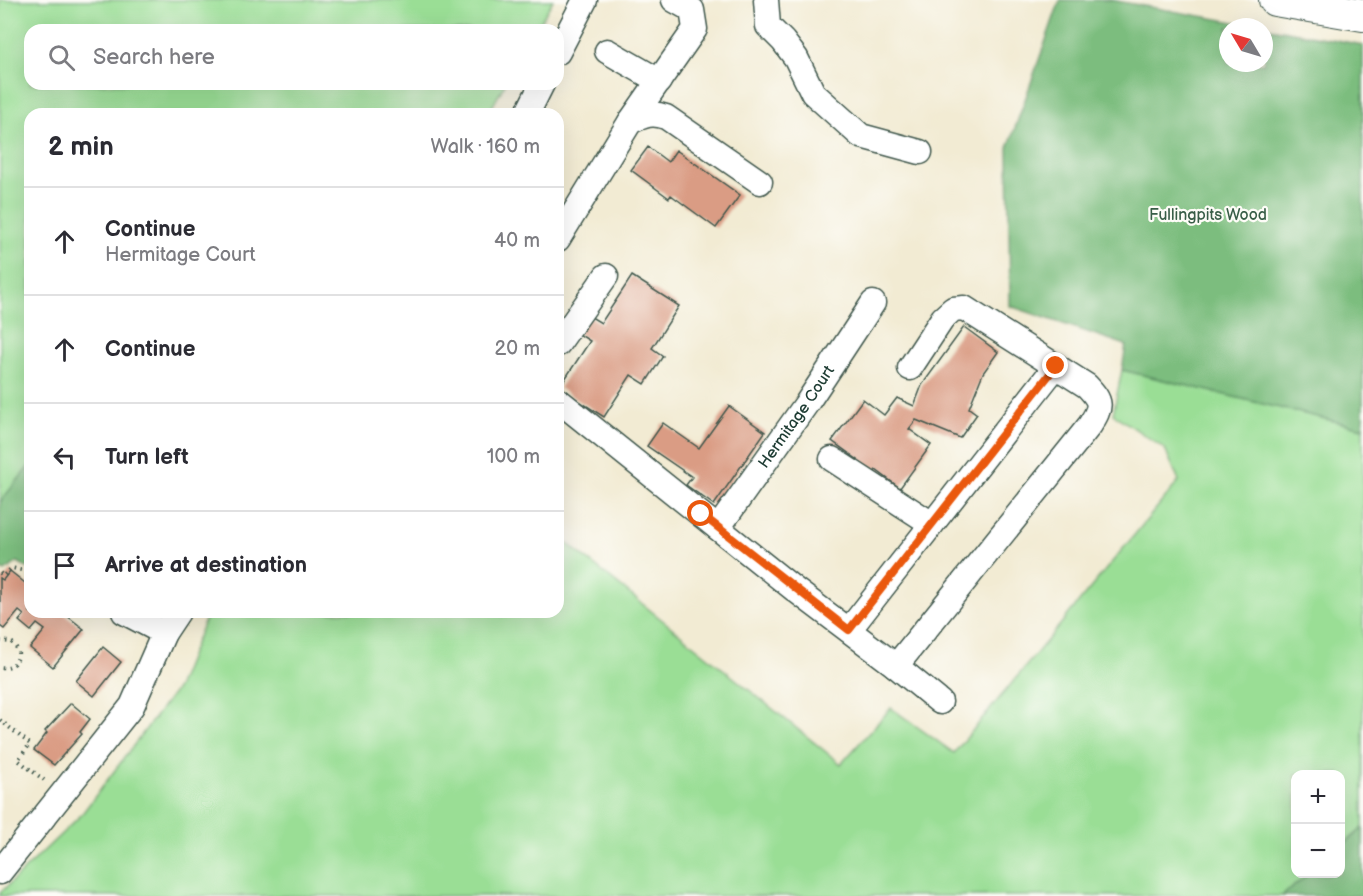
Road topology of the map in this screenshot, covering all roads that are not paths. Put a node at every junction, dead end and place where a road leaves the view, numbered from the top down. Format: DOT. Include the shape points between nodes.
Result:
graph roads {
  1 [pos="585,0"];
  2 [pos="674,0"];
  3 [pos="766,0"];
  4 [pos="1275,0"];
  5 [pos="1363,15"];
  6 [pos="564,40"];
  7 [pos="607,51"];
  8 [pos="659,81"];
  9 [pos="539,90"];
  10 [pos="529,108"];
  11 [pos="630,122"];
  12 [pos="920,152"];
  13 [pos="760,182"];
  14 [pos="567,204"];
  15 [pos="606,276"];
  16 [pos="873,303"];
  17 [pos="564,336"];
  18 [pos="1056,366"];
  19 [pos="910,368"];
  20 [pos="564,405"];
  21 [pos="832,459"];
  22 [pos="932,524"];
  23 [pos="718,528"];
  24 [pos="135,618"];
  25 [pos="174,618"];
  26 [pos="849,630"];
  27 [pos="164,633"];
  28 [pos="896,666"];
  29 [pos="940,702"];
  30 [pos="0,872"];
  1 -- 6 [label="street"];
  2 -- 8 [label="street" via="692,9 696,29"];
  3 -- 12 [label="street" via="768,26 796,58 813,93 861,136"];
  4 -- 5 [label="main road"];
  7 -- 8 [label="street"];
  8 -- 11 [label="street"];
  9 -- 10 [label="street"];
  11 -- 13 [label="street" via="646,114 666,117"];
  11 -- 14 [label="street"];
  15 -- 17 [label="street"];
  16 -- 23 [label="street, Hermitage Court"];
  18 -- 19 [label="street" via="964,308 953,309 943,318"];
  18 -- 22 [label="street"];
  18 -- 28 [label="street" via="1087,386 1098,398 1099,410"];
  20 -- 23 [label="street"];
  21 -- 22 [label="street"];
  22 -- 26 [label="street"];
  23 -- 26 [label="street"];
  24 -- 27 [label="street"];
  25 -- 27 [label="street"];
  26 -- 28 [label="street"];
  27 -- 30 [label="street" via="132,706"];
  28 -- 29 [label="street"];
}
